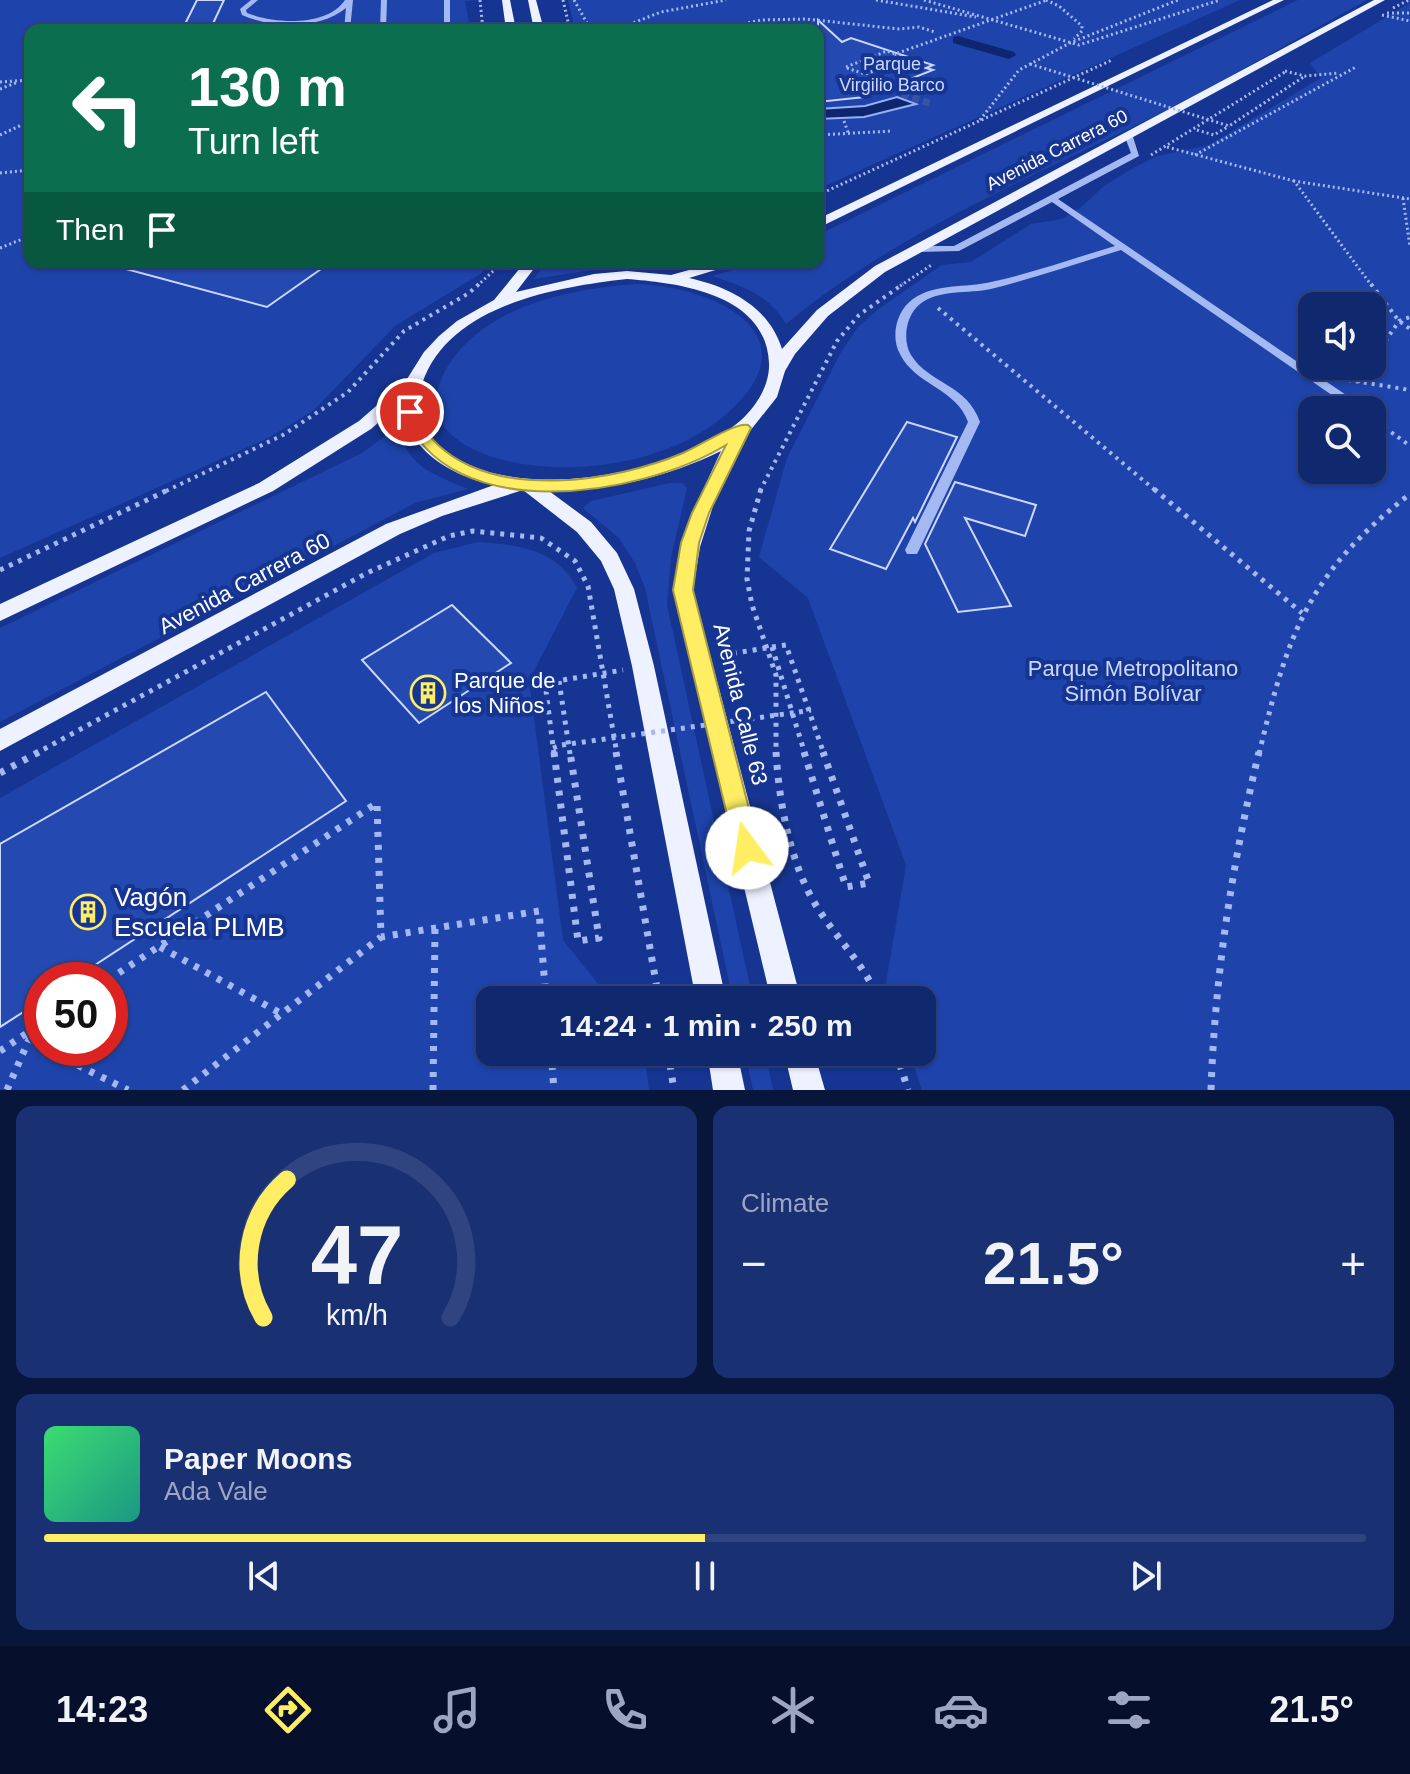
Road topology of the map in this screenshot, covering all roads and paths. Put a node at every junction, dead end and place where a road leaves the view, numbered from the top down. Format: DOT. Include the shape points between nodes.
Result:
graph roads {
  1 [pos="255,0"];
  2 [pos="384,0"];
  3 [pos="447,0"];
  4 [pos="480,0"];
  5 [pos="506,0"];
  6 [pos="532,0"];
  7 [pos="563,0"];
  8 [pos="574,0"];
  9 [pos="726,0"];
  10 [pos="876,0"];
  11 [pos="924,0"];
  12 [pos="1046,0"];
  13 [pos="1178,0"];
  14 [pos="1220,0"];
  15 [pos="1280,0"];
  16 [pos="349,1"];
  17 [pos="1382,9"];
  18 [pos="1410,13"];
  19 [pos="979,16"];
  20 [pos="994,20"];
  21 [pos="261,21"];
  22 [pos="1410,21"];
  23 [pos="279,24"];
  24 [pos="347,24"];
  25 [pos="383,24"];
  26 [pos="447,24"];
  27 [pos="482,24"];
  28 [pos="510,24"];
  29 [pos="538,24"];
  30 [pos="569,24"];
  31 [pos="588,24"];
  32 [pos="630,24"];
  33 [pos="742,24"];
  34 [pos="935,32"];
  35 [pos="1070,43"];
  36 [pos="895,54"];
  37 [pos="1119,57"];
  38 [pos="1030,64"];
  39 [pos="1356,67"];
  40 [pos="1285,71"];
  41 [pos="1342,73"];
  42 [pos="1305,76"];
  43 [pos="22,80"];
  44 [pos="0,82"];
  45 [pos="1270,84"];
  46 [pos="0,89"];
  47 [pos="844,121"];
  48 [pos="980,121"];
  49 [pos="24,124"];
  50 [pos="1228,126"];
  51 [pos="1196,129"];
  52 [pos="892,131"];
  53 [pos="0,135"];
  54 [pos="824,135"];
  55 [pos="849,135"];
  56 [pos="1129,137"];
  57 [pos="1166,147"];
  58 [pos="1195,155"];
  59 [pos="1138,162"];
  60 [pos="24,171"];
  61 [pos="0,173"];
  62 [pos="1294,181"];
  63 [pos="824,192"];
  64 [pos="1403,198"];
  65 [pos="1053,199"];
  66 [pos="1410,199"];
  67 [pos="824,221"];
  68 [pos="24,238"];
  69 [pos="1124,246"];
  70 [pos="1410,247"];
  71 [pos="0,248"];
  72 [pos="917,249"];
  73 [pos="940,260"];
  74 [pos="496,268"];
  75 [pos="527,268"];
  76 [pos="634,268"];
  77 [pos="712,268"];
  78 [pos="651,276"];
  79 [pos="673,278"];
  80 [pos="925,297"];
  81 [pos="499,304"];
  82 [pos="1410,317"];
  83 [pos="1399,321"];
  84 [pos="1410,329"];
  85 [pos="1386,340"];
  86 [pos="1298,366"];
  87 [pos="778,369"];
  88 [pos="1319,380"];
  89 [pos="1359,380"];
  90 [pos="413,383"];
  91 [pos="1410,390"];
  92 [pos="1342,396"];
  93 [pos="1348,396"];
  94 [pos="743,428"];
  95 [pos="1386,428"];
  96 [pos="1410,446"];
  97 [pos="523,484"];
  98 [pos="1410,494"];
  99 [pos="912,550"];
  100 [pos="0,570"];
  101 [pos="0,613"];
  102 [pos="1302,613"];
  103 [pos="769,647"];
  104 [pos="698,658"];
  105 [pos="643,666"];
  106 [pos="602,673"];
  107 [pos="559,681"];
  108 [pos="811,710"];
  109 [pos="0,741"];
  110 [pos="553,748"];
  111 [pos="0,773"];
  112 [pos="435,929"];
  113 [pos="381,937"];
  114 [pos="159,947"];
  115 [pos="128,967"];
  116 [pos="545,986"];
  117 [pos="657,986"];
  118 [pos="708,986"];
  119 [pos="782,986"];
  120 [pos="874,986"];
  121 [pos="282,1014"];
  122 [pos="24,1035"];
  123 [pos="0,1051"];
  124 [pos="24,1055"];
  125 [pos="79,1066"];
  126 [pos="552,1066"];
  127 [pos="670,1066"];
  128 [pos="725,1066"];
  129 [pos="803,1066"];
  130 [pos="900,1066"];
  131 [pos="7,1090"];
  132 [pos="128,1090"];
  133 [pos="184,1090"];
  134 [pos="433,1090"];
  135 [pos="554,1090"];
  136 [pos="674,1090"];
  137 [pos="729,1090"];
  138 [pos="809,1090"];
  139 [pos="908,1090"];
  140 [pos="1211,1090"];
  1 -- 21 [label="street" via="244,14"];
  2 -- 25 [label="street"];
  3 -- 26 [label="street"];
  4 -- 27 [label="path"];
  5 -- 28 [label="main road"];
  6 -- 29 [label="main road"];
  7 -- 30 [label="path"];
  8 -- 31 [label="path"];
  9 -- 32 [label="path" via="661,12"];
  10 -- 19 [label="path" via="969,19"];
  11 -- 19 [label="path"];
  12 -- 20 [label="path"];
  12 -- 35 [label="path" via="1082,26"];
  13 -- 35 [label="path"];
  14 -- 35 [label="path" via="1079,45"];
  15 -- 67 [label="main road, Avenida Carrera 60"];
  16 -- 21 [label="street" via="315,19"];
  16 -- 24 [label="street"];
  17 -- 18 [label="path"];
  17 -- 22 [label="path"];
  17 -- 56 [label="main road, Avenida Carrera 60"];
  19 -- 20 [label="path"];
  20 -- 35 [label="path"];
  20 -- 36 [label="path"];
  21 -- 23 [label="street"];
  33 -- 34 [label="path" via="815,18"];
  35 -- 38 [label="path"];
  36 -- 36 [label="path" via="907,59 865,74 846,67 887,51"];
  37 -- 48 [label="path"];
  38 -- 48 [label="path" via="1019,70"];
  38 -- 50 [label="path, bridge"];
  39 -- 41 [label="path"];
  40 -- 42 [label="path"];
  41 -- 42 [label="path"];
  41 -- 58 [label="path"];
  42 -- 50 [label="path, bridge"];
  43 -- 44 [label="path"];
  43 -- 46 [label="path"];
  45 -- 51 [label="path"];
  47 -- 55 [label="path"];
  48 -- 63 [label="path"];
  49 -- 53 [label="path"];
  50 -- 51 [label="path" via="1214,135"];
  51 -- 57 [label="path"];
  52 -- 55 [label="path"];
  54 -- 55 [label="path"];
  56 -- 65 [label="street" via="1136,154"];
  56 -- 72 [label="main road, Avenida Carrera 60"];
  57 -- 58 [label="path"];
  57 -- 59 [label="path"];
  58 -- 62 [label="path"];
  60 -- 61 [label="path"];
  62 -- 64 [label="path"];
  62 -- 83 [label="path"];
  64 -- 66 [label="path"];
  64 -- 70 [label="path"];
  65 -- 69 [label="street"];
  65 -- 72 [label="street" via="956,249"];
  68 -- 71 [label="path"];
  69 -- 80 [label="street" via="992,285"];
  69 -- 86 [label="street"];
  72 -- 87 [label="main road, Avenida Carrera 60" via="818,315"];
  73 -- 103 [label="path" via="883,297 834,343 768,472 751,513 747,551 749,595"];
  74 -- 100 [label="path" via="469,293 404,331 348,392 283,435"];
  75 -- 81 [label="main road"];
  76 -- 78 [label="main road"];
  77 -- 79 [label="main road"];
  78 -- 79 [label="main road"];
  78 -- 81 [label="main road" via="589,280"];
  79 -- 87 [label="main road" via="711,288 751,310 775,345"];
  80 -- 99 [label="street" via="913,305 902,326 903,351 917,370 966,404 974,422"];
  80 -- 102 [label="path"];
  81 -- 90 [label="main road" via="444,340"];
  82 -- 83 [label="path"];
  83 -- 84 [label="path"];
  83 -- 85 [label="path"];
  87 -- 94 [label="main road, Avenida Carrera 60" via="762,406"];
  88 -- 92 [label="street"];
  89 -- 91 [label="path"];
  89 -- 93 [label="path"];
  90 -- 97 [label="main road" via="410,412 432,448 456,464"];
  90 -- 101 [label="main road" via="365,425 266,487"];
  94 -- 97 [label="main road" via="688,458 633,476 593,485"];
  94 -- 104 [label="main road, Avenida Calle 63" via="700,513 684,573 685,608"];
  95 -- 96 [label="path"];
  97 -- 105 [label="main road" via="584,527 610,558 630,606"];
  97 -- 109 [label="main road, Avenida Carrera 60" via="393,529"];
  98 -- 102 [label="path" via="1347,551"];
  102 -- 140 [label="path" via="1277,682 1225,904"];
  103 -- 104 [label="path"];
  103 -- 108 [label="path" via="786,645"];
  103 -- 108 [label="path" via="846,887 869,883"];
  103 -- 120 [label="path" via="776,675 779,790 807,888"];
  104 -- 119 [label="main road, Avenida Calle 63"];
  105 -- 106 [label="path"];
  105 -- 118 [label="main road"];
  106 -- 107 [label="path"];
  106 -- 111 [label="path" via="588,586 575,561 541,538 473,531 432,542 367,573"];
  106 -- 117 [label="path"];
  107 -- 110 [label="path" via="545,683"];
  107 -- 110 [label="path" via="599,938 578,941"];
  108 -- 110 [label="path, bridge"];
  112 -- 113 [label="path"];
  112 -- 116 [label="path" via="539,911"];
  112 -- 134 [label="path"];
  113 -- 114 [label="path" via="377,803"];
  113 -- 121 [label="path"];
  114 -- 115 [label="path"];
  114 -- 121 [label="path"];
  121 -- 133 [label="path"];
  122 -- 123 [label="path"];
  124 -- 131 [label="path"];
  125 -- 132 [label="path"];
  126 -- 135 [label="path"];
  127 -- 136 [label="path"];
  128 -- 137 [label="main road"];
  129 -- 138 [label="main road"];
  130 -- 139 [label="path"];
}
